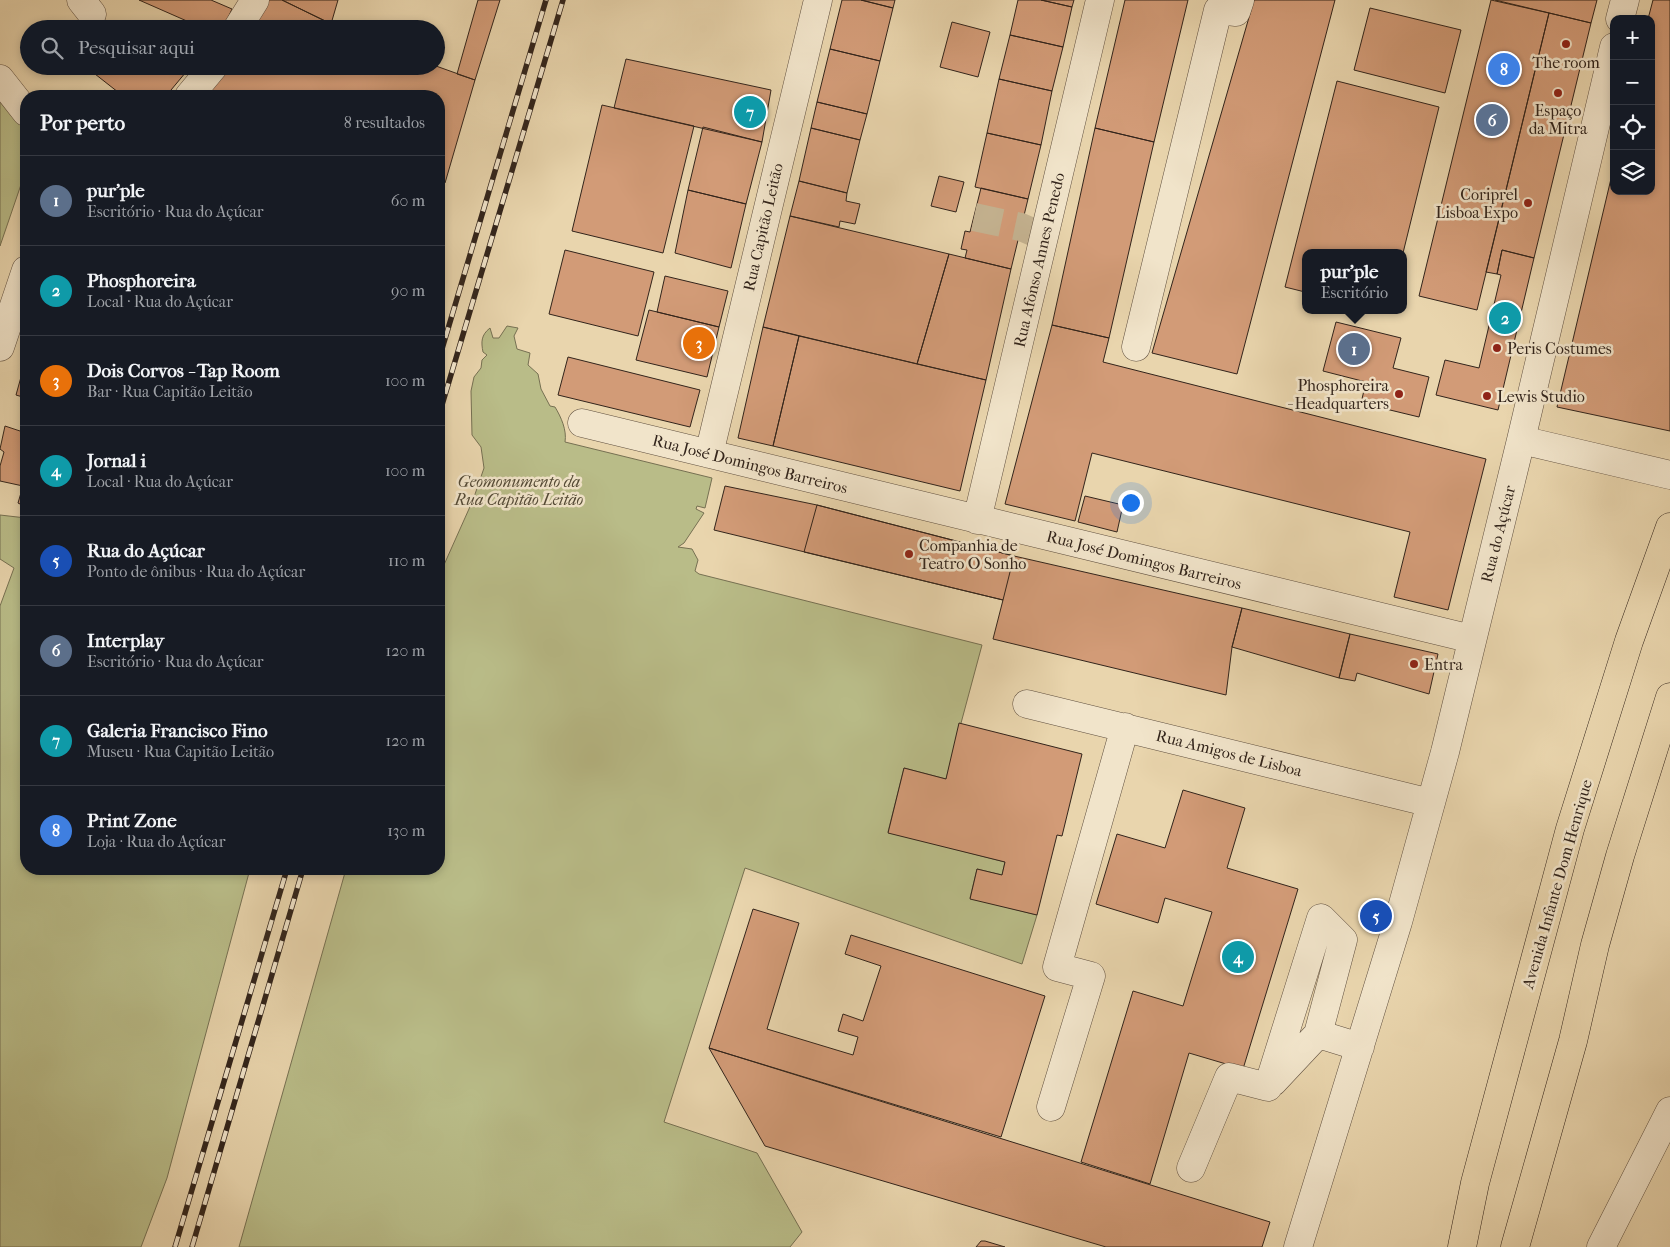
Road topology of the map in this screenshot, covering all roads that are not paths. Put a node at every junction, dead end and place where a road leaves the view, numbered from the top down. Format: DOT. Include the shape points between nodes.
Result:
graph roads {
  1 [pos="255,0"];
  2 [pos="818,0"];
  3 [pos="1100,0"];
  4 [pos="1240,0"];
  5 [pos="1625,0"];
  6 [pos="1621,15"];
  7 [pos="243,20"];
  8 [pos="1611,60"];
  9 [pos="206,75"];
  10 [pos="0,79"];
  11 [pos="194,90"];
  12 [pos="20,104"];
  13 [pos="20,288"];
  14 [pos="0,347"];
  15 [pos="1136,347"];
  16 [pos="582,423"];
  17 [pos="1522,440"];
  18 [pos="709,454"];
  19 [pos="1670,475"];
  20 [pos="978,520"];
  21 [pos="1670,527"];
  22 [pos="1472,639"];
  23 [pos="1670,678"];
  24 [pos="1670,697"];
  25 [pos="1027,704"];
  26 [pos="1125,726"];
  27 [pos="1651,754"];
  28 [pos="1431,803"];
  29 [pos="1318,1034"];
  30 [pos="1360,1047"];
  31 [pos="1268,1086"];
  32 [pos="1051,1107"];
  33 [pos="1670,1111"];
  34 [pos="1191,1168"];
  35 [pos="1298,1247"];
  36 [pos="1462,1247"];
  37 [pos="1515,1247"];
  38 [pos="1601,1247"];
  1 -- 7 [label="street"];
  2 -- 18 [label="street, Rua Capitão Leitão"];
  3 -- 20 [label="street, Rua Afonso Annes Penedo"];
  4 -- 15 [label="street" via="1236,12 1218,10"];
  5 -- 6 [label="street"];
  8 -- 17 [label="street, Rua do Açúcar"];
  9 -- 11 [label="street"];
  10 -- 12 [label="street"];
  13 -- 14 [label="street"];
  16 -- 18 [label="street, Rua José Domingos Barreiros"];
  17 -- 19 [label="street"];
  17 -- 22 [label="street, Rua do Açúcar"];
  18 -- 20 [label="street, Rua José Domingos Barreiros"];
  20 -- 22 [label="street, Rua José Domingos Barreiros"];
  21 -- 36 [label="main road, Avenida Infante Dom Henrique" via="1629,641 1570,829 1478,1173"];
  22 -- 28 [label="street, Rua do Açúcar"];
  23 -- 27 [label="main road"];
  24 -- 27 [label="main road"];
  25 -- 26 [label="street, Rua Amigos de Lisboa"];
  26 -- 28 [label="street, Rua Amigos de Lisboa"];
  26 -- 32 [label="street" via="1057,967 1091,976"];
  27 -- 37 [label="main road" via="1595,945 1573,1041"];
  28 -- 30 [label="street, Rua do Açúcar"];
  29 -- 30 [label="street"];
  29 -- 31 [label="street"];
  29 -- 31 [label="street" via="1343,940 1322,918"];
  30 -- 35 [label="street, Rua do Açúcar"];
  31 -- 34 [label="street" via="1229,1077"];
  33 -- 38 [label="street"];
}
